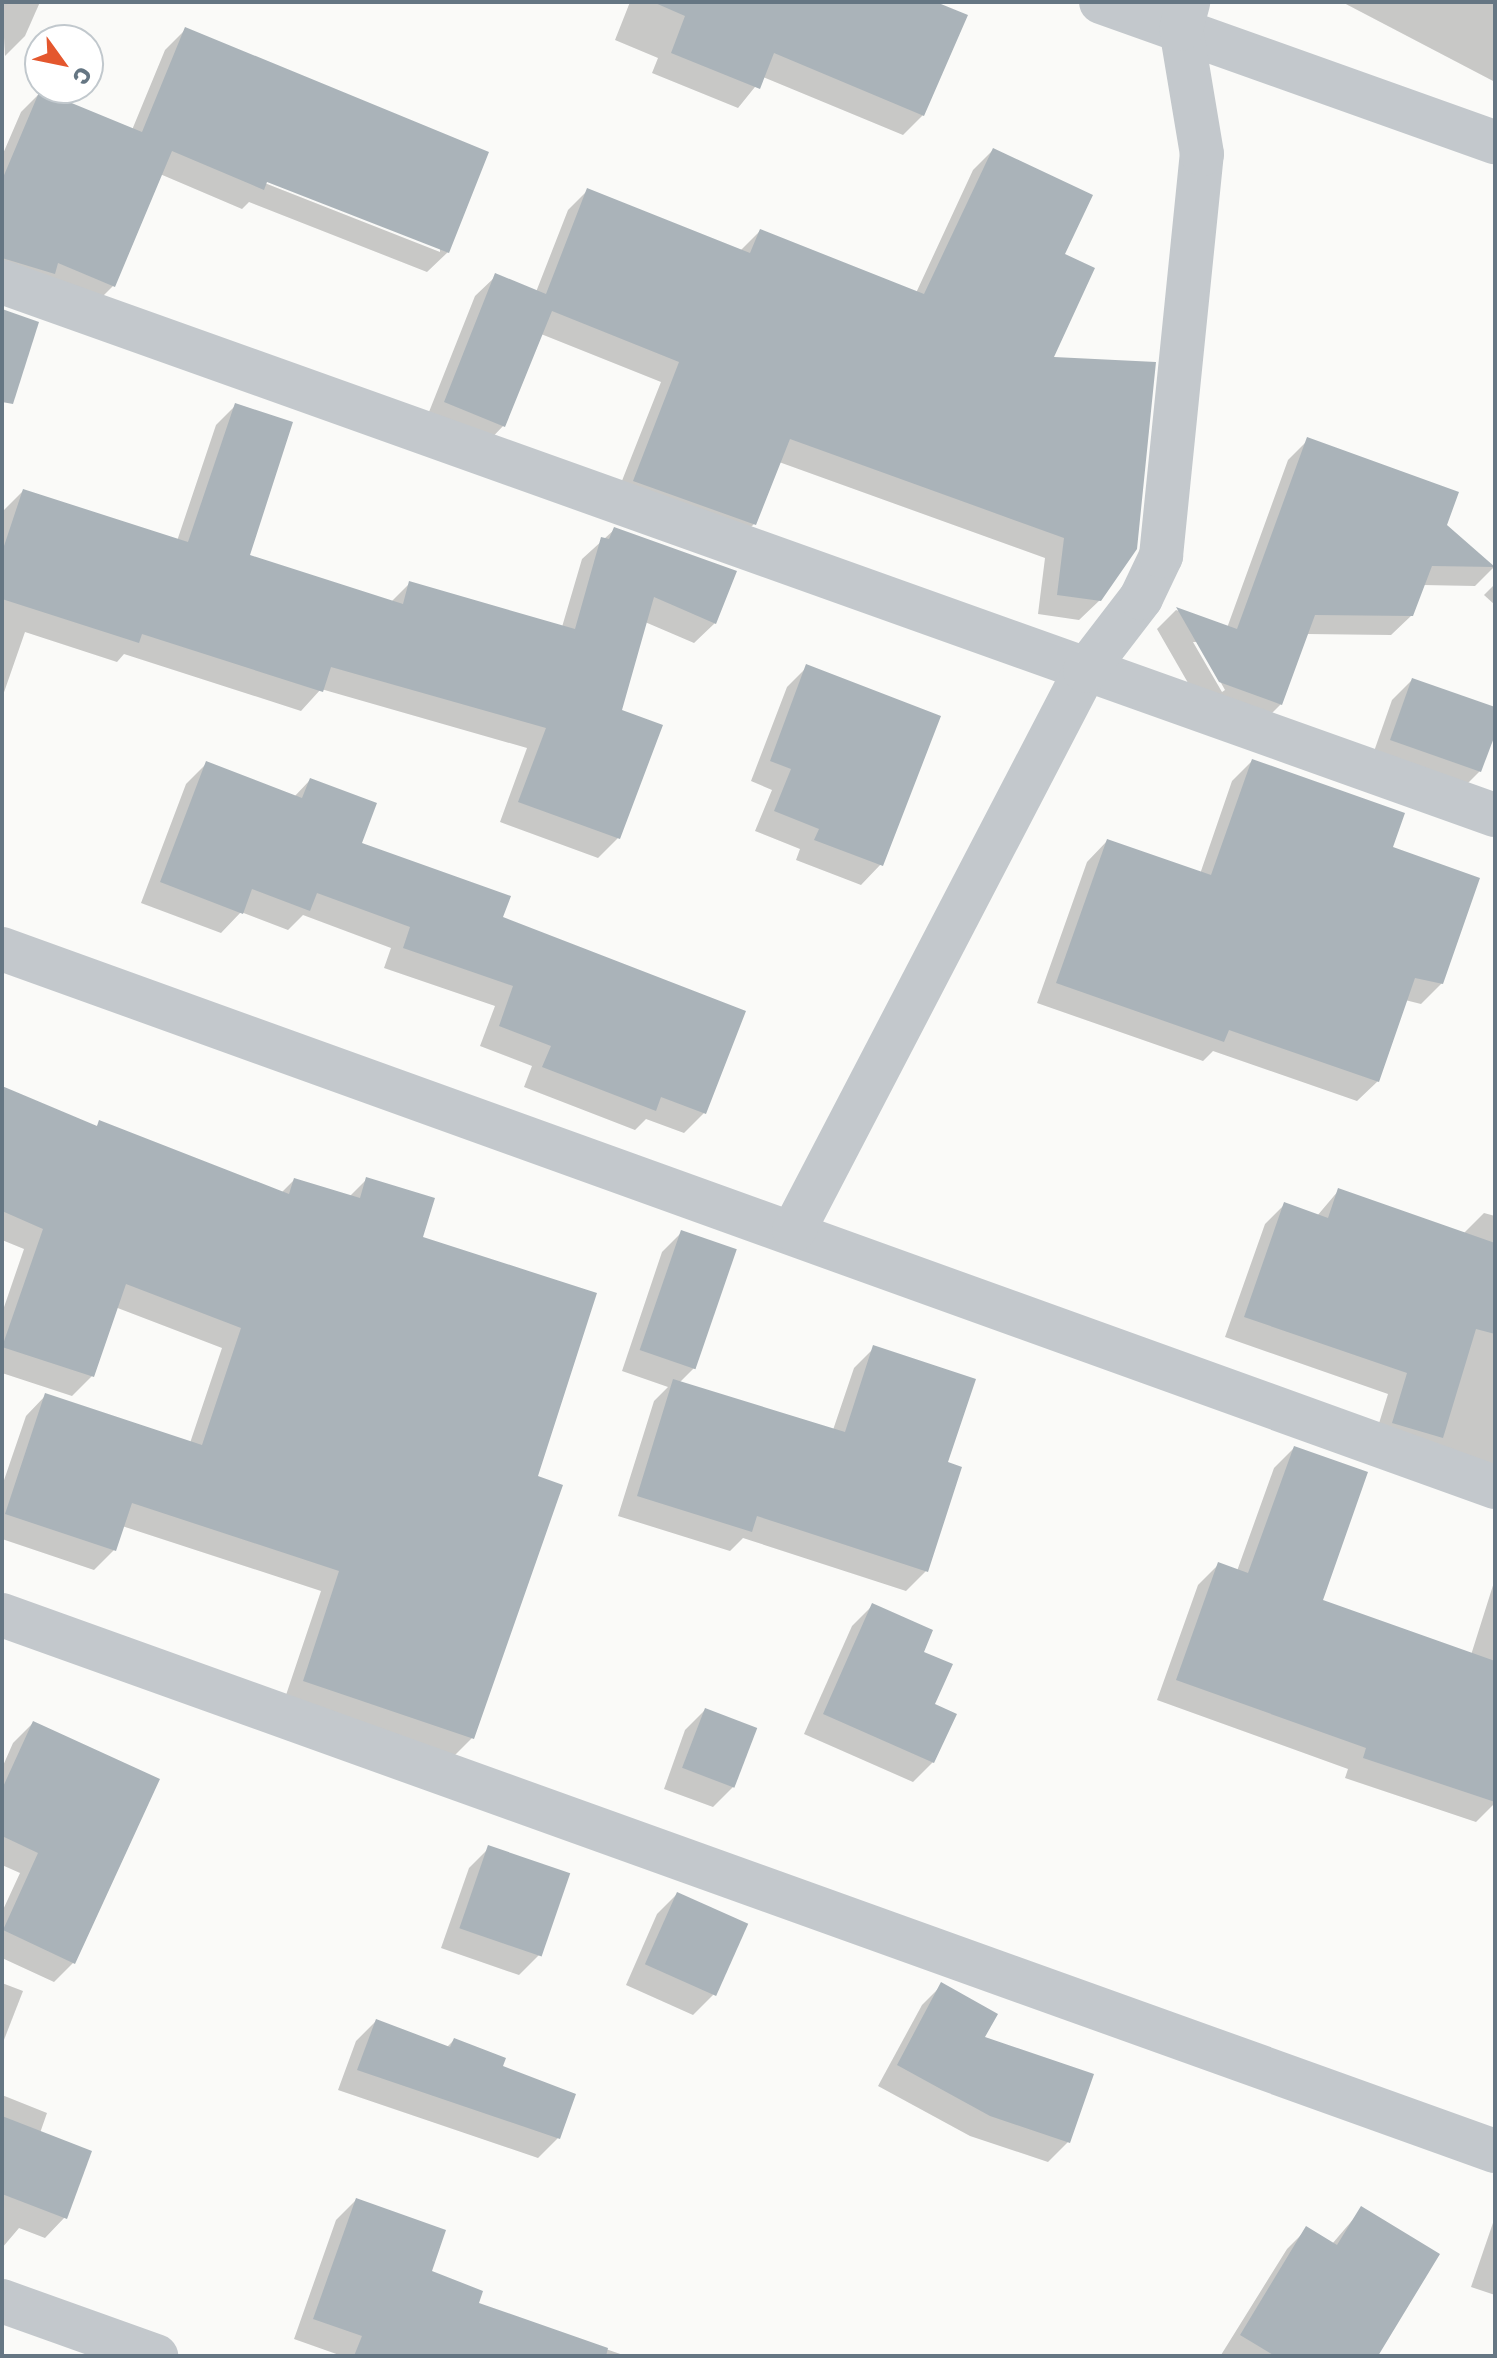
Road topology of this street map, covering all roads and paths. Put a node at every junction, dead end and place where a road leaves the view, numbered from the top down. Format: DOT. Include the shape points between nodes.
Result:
graph roads {
  1 [pos="1101,2"];
  2 [pos="1184,16"];
  3 [pos="1495,142"];
  4 [pos="2,282"];
  5 [pos="1085,671"];
  6 [pos="1495,815"];
  7 [pos="2,949"];
  8 [pos="794,1230"];
  9 [pos="1495,1487"];
  10 [pos="2,1615"];
  11 [pos="1495,2151"];
  12 [pos="2,2301"];
  13 [pos="156,2356"];
  1 -- 2 [label="lane"];
  2 -- 3 [label="lane"];
  2 -- 5 [label="lane" via="1202,154 1161,556 1141,598"];
  4 -- 5 [label="lane"];
  5 -- 6 [label="lane"];
  5 -- 8 [label="lane"];
  7 -- 8 [label="lane"];
  8 -- 9 [label="lane"];
  10 -- 11 [label="lane"];
  12 -- 13 [label="lane"];
}
